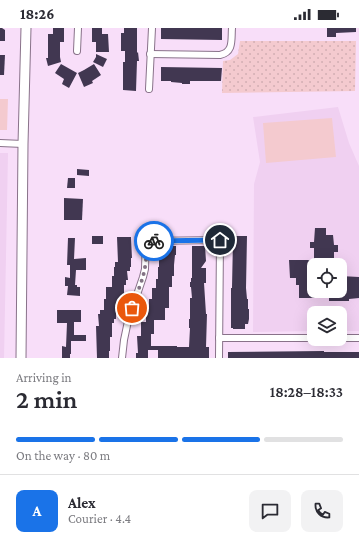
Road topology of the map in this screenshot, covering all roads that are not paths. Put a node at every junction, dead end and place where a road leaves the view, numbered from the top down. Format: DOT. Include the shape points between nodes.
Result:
graph roads {
  1 [pos="26,28"];
  2 [pos="78,28"];
  3 [pos="152,28"];
  4 [pos="232,28"];
  5 [pos="77,51"];
  6 [pos="150,54"];
  7 [pos="150,89"];
  8 [pos="0,143"];
  9 [pos="23,144"];
  10 [pos="219,338"];
  11 [pos="307,338"];
  12 [pos="347,338"];
  13 [pos="359,338"];
  14 [pos="21,358"];
  15 [pos="122,358"];
  16 [pos="219,358"];
  1 -- 9 [label="main road"];
  2 -- 5 [label="street"];
  3 -- 6 [label="street"];
  4 -- 6 [label="street" via="230,47 225,54"];
  6 -- 7 [label="street"];
  8 -- 9 [label="street"];
  9 -- 14 [label="main road"];
  10 -- 11 [label="street"];
  10 -- 15 [label="street" via="220,240 146,238 145,269 128,321"];
  10 -- 16 [label="street"];
  12 -- 13 [label="street"];
}
